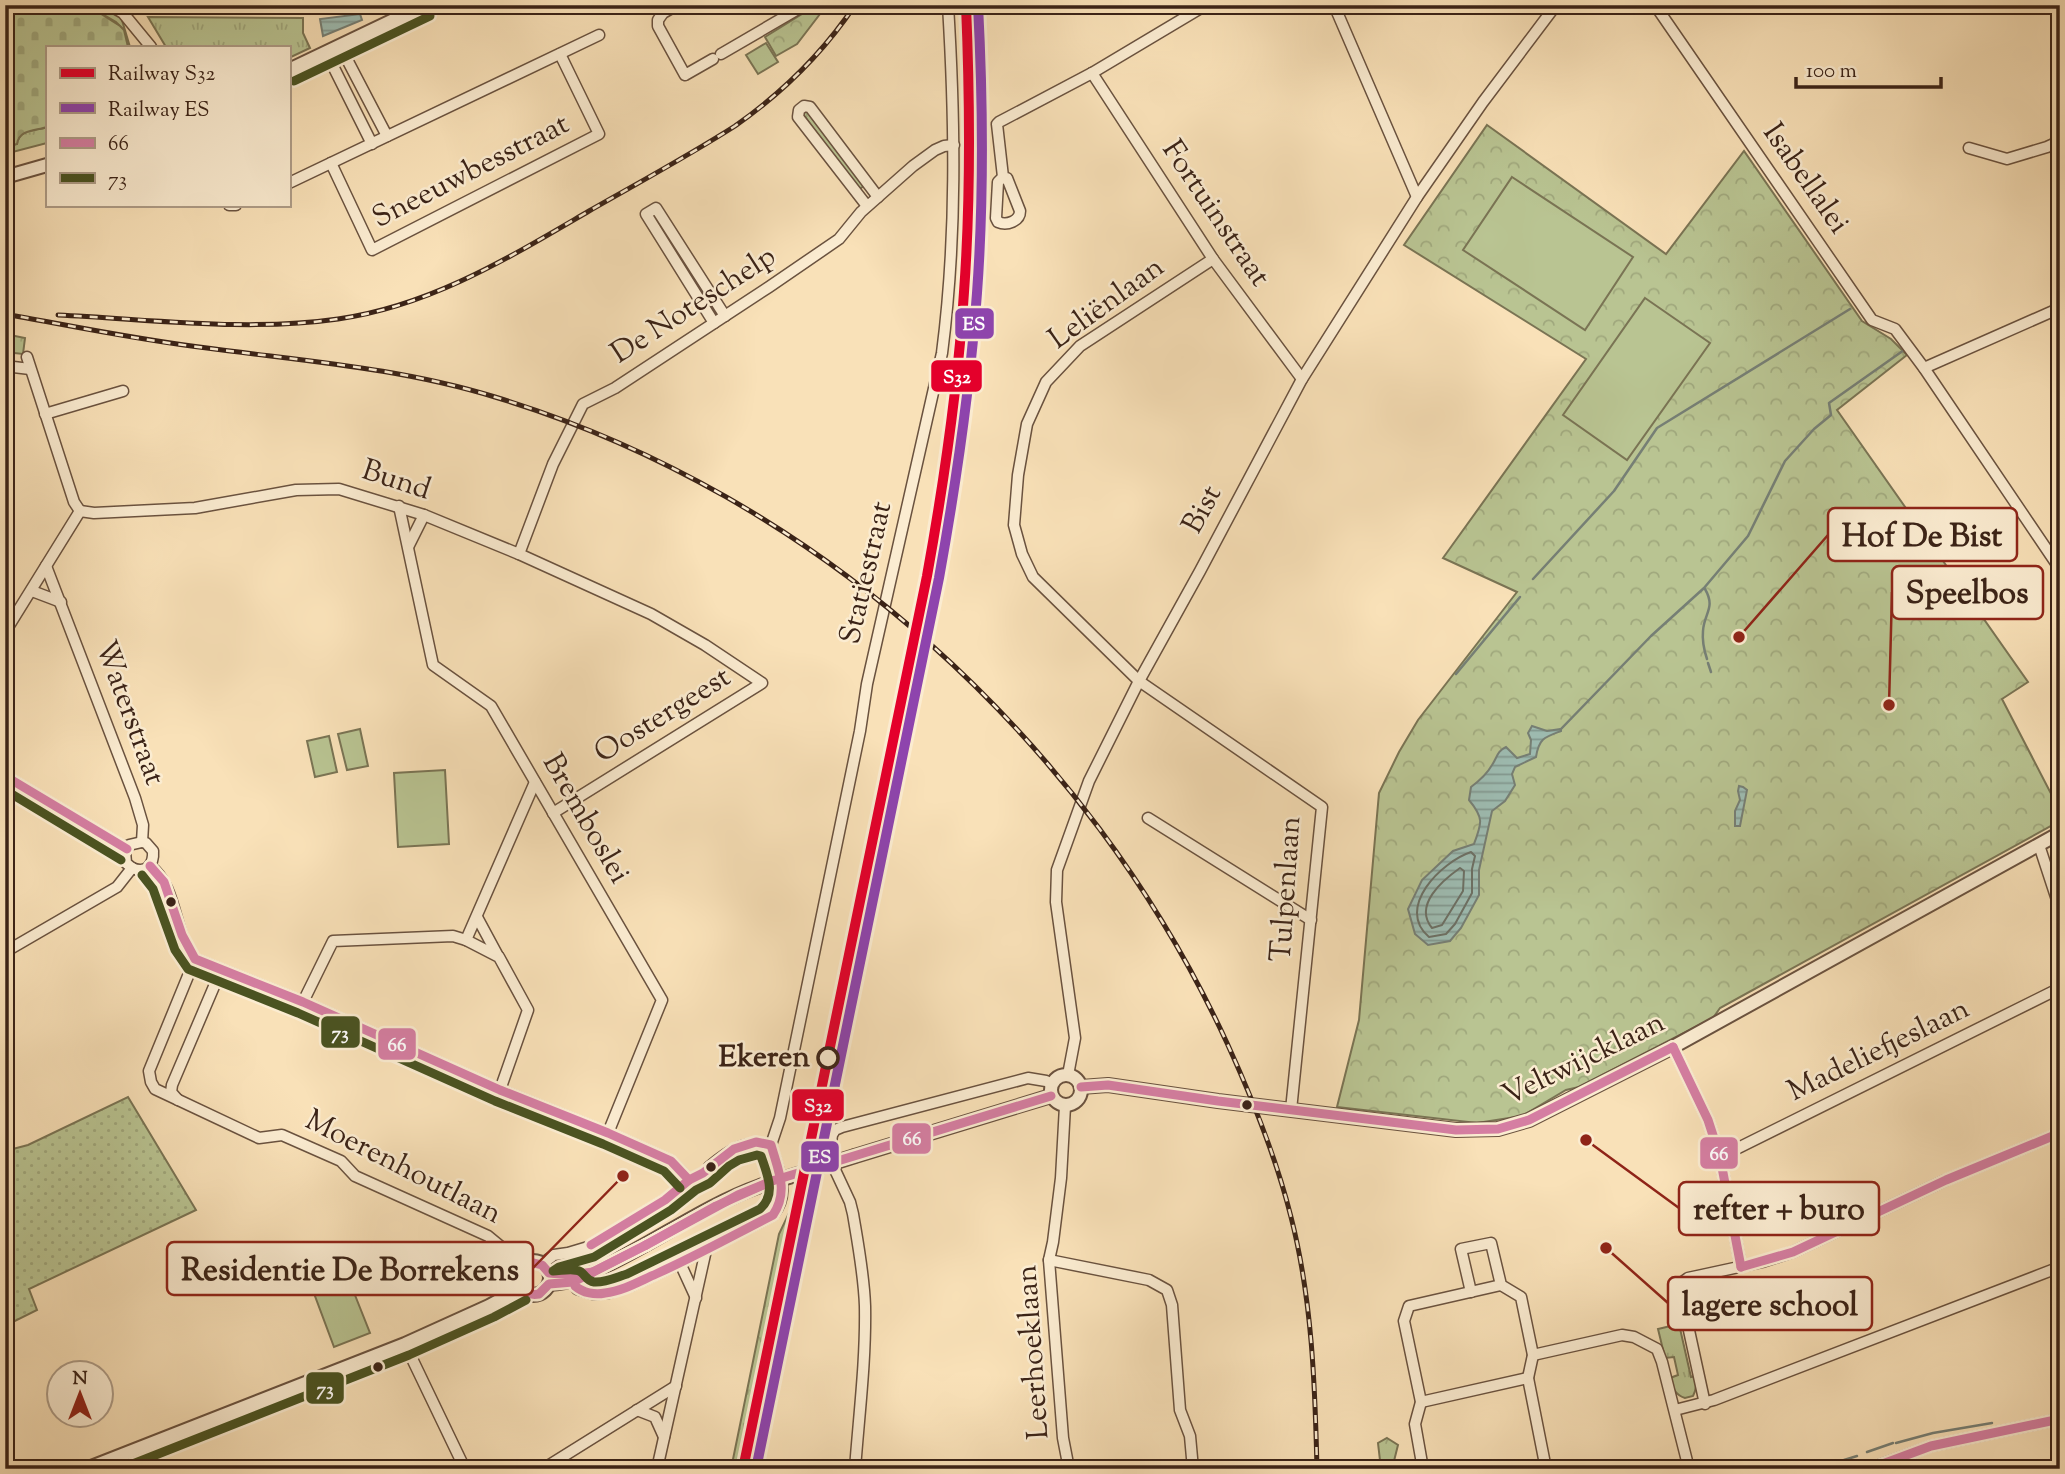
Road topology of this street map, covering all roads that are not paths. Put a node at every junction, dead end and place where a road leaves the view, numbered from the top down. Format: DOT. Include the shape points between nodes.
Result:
graph roads {
  1 [pos="109,5"];
  2 [pos="425,5"];
  3 [pos="677,5"];
  4 [pos="805,5"];
  5 [pos="948,5"];
  6 [pos="1206,5"];
  7 [pos="1334,5"];
  8 [pos="1556,5"];
  9 [pos="1654,5"];
  10 [pos="599,35"];
  11 [pos="150,46"];
  12 [pos="340,46"];
  13 [pos="326,52"];
  14 [pos="560,54"];
  15 [pos="290,69"];
  16 [pos="1092,73"];
  17 [pos="387,136"];
  18 [pos="2060,141"];
  19 [pos="372,144"];
  20 [pos="954,145"];
  21 [pos="1969,148"];
  22 [pos="331,163"];
  23 [pos="46,165"];
  24 [pos="5,177"];
  25 [pos="1003,177"];
  26 [pos="290,183"];
  27 [pos="878,197"];
  28 [pos="1417,197"];
  29 [pos="867,206"];
  30 [pos="1213,259"];
  31 [pos="2060,308"];
  32 [pos="725,316"];
  33 [pos="714,323"];
  34 [pos="26,357"];
  35 [pos="5,366"];
  36 [pos="1924,368"];
  37 [pos="30,369"];
  38 [pos="1301,379"];
  39 [pos="123,391"];
  40 [pos="45,415"];
  41 [pos="399,506"];
  42 [pos="80,512"];
  43 [pos="424,515"];
  44 [pos="409,545"];
  45 [pos="519,554"];
  46 [pos="46,566"];
  47 [pos="2060,569"];
  48 [pos="32,591"];
  49 [pos="61,602"];
  50 [pos="5,632"];
  51 [pos="1139,681"];
  52 [pos="762,683"];
  53 [pos="5,776"];
  54 [pos="535,782"];
  55 [pos="553,813"];
  56 [pos="1148,818"];
  57 [pos="2060,833"];
  58 [pos="142,842"];
  59 [pos="2039,845"];
  60 [pos="127,849"];
  61 [pos="150,866"];
  62 [pos="132,868"];
  63 [pos="2060,909"];
  64 [pos="478,917"];
  65 [pos="1311,920"];
  66 [pos="466,940"];
  67 [pos="5,953"];
  68 [pos="499,957"];
  69 [pos="195,960"];
  70 [pos="221,970"];
  71 [pos="2060,988"];
  72 [pos="303,1002"];
  73 [pos="1673,1047"];
  74 [pos="1068,1075"];
  75 [pos="1081,1087"];
  76 [pos="500,1090"];
  77 [pos="1051,1090"];
  78 [pos="178,1101"];
  79 [pos="1065,1106"];
  80 [pos="1291,1110"];
  81 [pos="608,1133"];
  82 [pos="2060,1133"];
  83 [pos="771,1145"];
  84 [pos="1720,1157"];
  85 [pos="689,1180"];
  86 [pos="706,1250"];
  87 [pos="1049,1260"];
  88 [pos="680,1263"];
  89 [pos="523,1265"];
  90 [pos="1741,1267"];
  91 [pos="2060,1267"];
  92 [pos="592,1272"];
  93 [pos="547,1274"];
  94 [pos="573,1282"];
  95 [pos="1502,1285"];
  96 [pos="520,1289"];
  97 [pos="1471,1292"];
  98 [pos="696,1298"];
  99 [pos="405,1344"];
  100 [pos="1533,1355"];
  101 [pos="1528,1378"];
  102 [pos="676,1386"];
  103 [pos="1421,1402"];
  104 [pos="1705,1404"];
  105 [pos="637,1410"];
  106 [pos="1675,1410"];
  107 [pos="2060,1419"];
  108 [pos="664,1438"];
  109 [pos="86,1469"];
  110 [pos="465,1469"];
  111 [pos="543,1469"];
  112 [pos="657,1469"];
  113 [pos="855,1469"];
  114 [pos="1069,1469"];
  115 [pos="1193,1469"];
  116 [pos="1423,1469"];
  117 [pos="1546,1469"];
  118 [pos="1689,1469"];
  119 [pos="1868,1469"];
  1 -- 11 [label="street" via="123,13"];
  2 -- 12 [label="street"];
  3 -- 4 [label="street" via="663,13 658,26 685,75"];
  5 -- 20 [label="street, Statiestraat"];
  6 -- 16 [label="street"];
  7 -- 28 [label="street"];
  8 -- 28 [label="street, Bist"];
  9 -- 36 [label="street, Isabellalei" via="1872,320 1895,329"];
  10 -- 14 [label="street"];
  12 -- 13 [label="street"];
  12 -- 17 [label="street"];
  13 -- 15 [label="street"];
  13 -- 19 [label="street"];
  14 -- 17 [label="street"];
  14 -- 22 [label="street, Sneeuwbesstraat" via="599,134 372,250"];
  16 -- 25 [label="street" via="997,124"];
  16 -- 30 [label="street, Fortuinstraat"];
  17 -- 19 [label="street"];
  18 -- 21 [label="street" via="2007,159"];
  19 -- 22 [label="street"];
  20 -- 27 [label="street, De Noteschelp" via="935,150"];
  20 -- 83 [label="street, Statiestraat" via="949,288 940,362"];
  22 -- 26 [label="street"];
  23 -- 24 [label="street"];
  27 -- 29 [label="street, De Noteschelp"];
  27 -- 29 [label="street" via="810,107 801,108 798,117"];
  28 -- 38 [label="street, Bist"];
  29 -- 32 [label="street, De Noteschelp" via="839,239"];
  30 -- 38 [label="street, Fortuinstraat"];
  30 -- 51 [label="street, Leliënlaan" via="1080,346 1046,382 1024,437 1014,525 1021,554 1033,578"];
  31 -- 36 [label="street"];
  32 -- 33 [label="street, De Noteschelp"];
  32 -- 33 [label="street" via="656,208 646,214"];
  33 -- 45 [label="street, De Noteschelp" via="583,404"];
  34 -- 37 [label="street"];
  35 -- 37 [label="street"];
  36 -- 47 [label="street, Isabellalei"];
  37 -- 40 [label="street"];
  38 -- 51 [label="street, Bist"];
  39 -- 40 [label="street"];
  40 -- 42 [label="street"];
  41 -- 42 [label="street, Bund" via="323,488 195,508"];
  41 -- 43 [label="street, Bund"];
  41 -- 44 [label="street, Bremboslei"];
  42 -- 46 [label="street"];
  43 -- 44 [label="street"];
  43 -- 45 [label="street, Bund"];
  44 -- 54 [label="street, Bremboslei" via="433,665 491,706"];
  45 -- 52 [label="street, Bund" via="652,614"];
  46 -- 48 [label="street"];
  46 -- 49 [label="street, Waterstraat"];
  48 -- 49 [label="street"];
  48 -- 50 [label="street"];
  49 -- 58 [label="street, Waterstraat" via="139,811"];
  51 -- 65 [label="street, Tulpenlaan" via="1322,807"];
  51 -- 74 [label="street, Bist" via="1089,781 1057,870 1056,902 1075,1038"];
  52 -- 55 [label="street, Oostergeest"];
  53 -- 60 [label="street"];
  54 -- 55 [label="street, Bremboslei"];
  54 -- 64 [label="street"];
  55 -- 81 [label="street, Bremboslei" via="662,1000"];
  56 -- 65 [label="street"];
  57 -- 59 [label="street, Veltwijcklaan"];
  58 -- 60 [label="street"];
  58 -- 61 [label="street" via="153,851"];
  59 -- 63 [label="street"];
  59 -- 73 [label="street, Veltwijcklaan"];
  60 -- 62 [label="street" via="126,863"];
  61 -- 62 [label="street"];
  61 -- 69 [label="street" via="164,881"];
  62 -- 67 [label="street" via="117,887"];
  64 -- 66 [label="street"];
  64 -- 68 [label="street"];
  65 -- 80 [label="street, Tulpenlaan"];
  66 -- 68 [label="street"];
  66 -- 72 [label="street" via="453,936 333,941"];
  68 -- 76 [label="street" via="528,1010"];
  69 -- 70 [label="street"];
  69 -- 78 [label="street, Moerenhoutlaan" via="149,1071 155,1089"];
  70 -- 72 [label="street"];
  70 -- 78 [label="street" via="172,1085"];
  71 -- 84 [label="street, Madeliefjeslaan"];
  72 -- 76 [label="street"];
  73 -- 80 [label="street, Veltwijcklaan" via="1528,1121 1498,1129 1455,1130"];
  73 -- 84 [label="street" via="1708,1120"];
  74 -- 75 [label="street"];
  74 -- 77 [label="street" via="1058,1077"];
  75 -- 79 [label="street" via="1080,1096"];
  75 -- 80 [label="street, Veltwijcklaan" via="1108,1085"];
  76 -- 81 [label="street"];
  77 -- 79 [label="street" via="1057,1103"];
  77 -- 92 [label="street, bridge" via="760,1186"];
  77 -- 113 [label="street" via="1045,1081 1028,1077 842,1127 832,1135 829,1157 850,1202 864,1297"];
  78 -- 89 [label="street, Moerenhoutlaan" via="259,1138 282,1135 341,1161 355,1176 488,1236"];
  79 -- 87 [label="street, Leerhoeklaan"];
  81 -- 85 [label="street" via="671,1161"];
  82 -- 90 [label="street" via="1793,1252"];
  83 -- 85 [label="street" via="756,1142 734,1149"];
  83 -- 86 [label="street" via="783,1186 781,1204 767,1219"];
  84 -- 90 [label="street"];
  85 -- 93 [label="street" via="588,1247 554,1255"];
  86 -- 88 [label="street"];
  86 -- 98 [label="street"];
  87 -- 114 [label="street, Leerhoeklaan"];
  87 -- 115 [label="street" via="1149,1280 1167,1290 1180,1410 1190,1436"];
  88 -- 94 [label="street" via="608,1293 577,1289"];
  88 -- 98 [label="street"];
  89 -- 93 [label="street" via="530,1262"];
  89 -- 96 [label="street" via="516,1279"];
  90 -- 104 [label="street" via="1681,1283"];
  91 -- 104 [label="street"];
  92 -- 93 [label="street"];
  92 -- 94 [label="street"];
  93 -- 94 [label="street"];
  93 -- 96 [label="street" via="544,1291 538,1295"];
  95 -- 97 [label="street"];
  95 -- 97 [label="street" via="1491,1243 1461,1249"];
  95 -- 100 [label="street" via="1521,1297"];
  96 -- 99 [label="street"];
  97 -- 103 [label="street" via="1409,1306 1404,1321"];
  98 -- 102 [label="street"];
  99 -- 109 [label="street"];
  99 -- 110 [label="street"];
  100 -- 101 [label="street"];
  100 -- 106 [label="street" via="1622,1335 1634,1337 1657,1349"];
  101 -- 103 [label="street"];
  101 -- 117 [label="street"];
  102 -- 105 [label="street"];
  102 -- 108 [label="street"];
  103 -- 116 [label="street" via="1415,1424"];
  104 -- 106 [label="street"];
  105 -- 108 [label="street" via="655,1417"];
  105 -- 111 [label="street"];
  106 -- 118 [label="street"];
  107 -- 119 [label="street" via="1931,1446"];
  108 -- 112 [label="street"];
}
